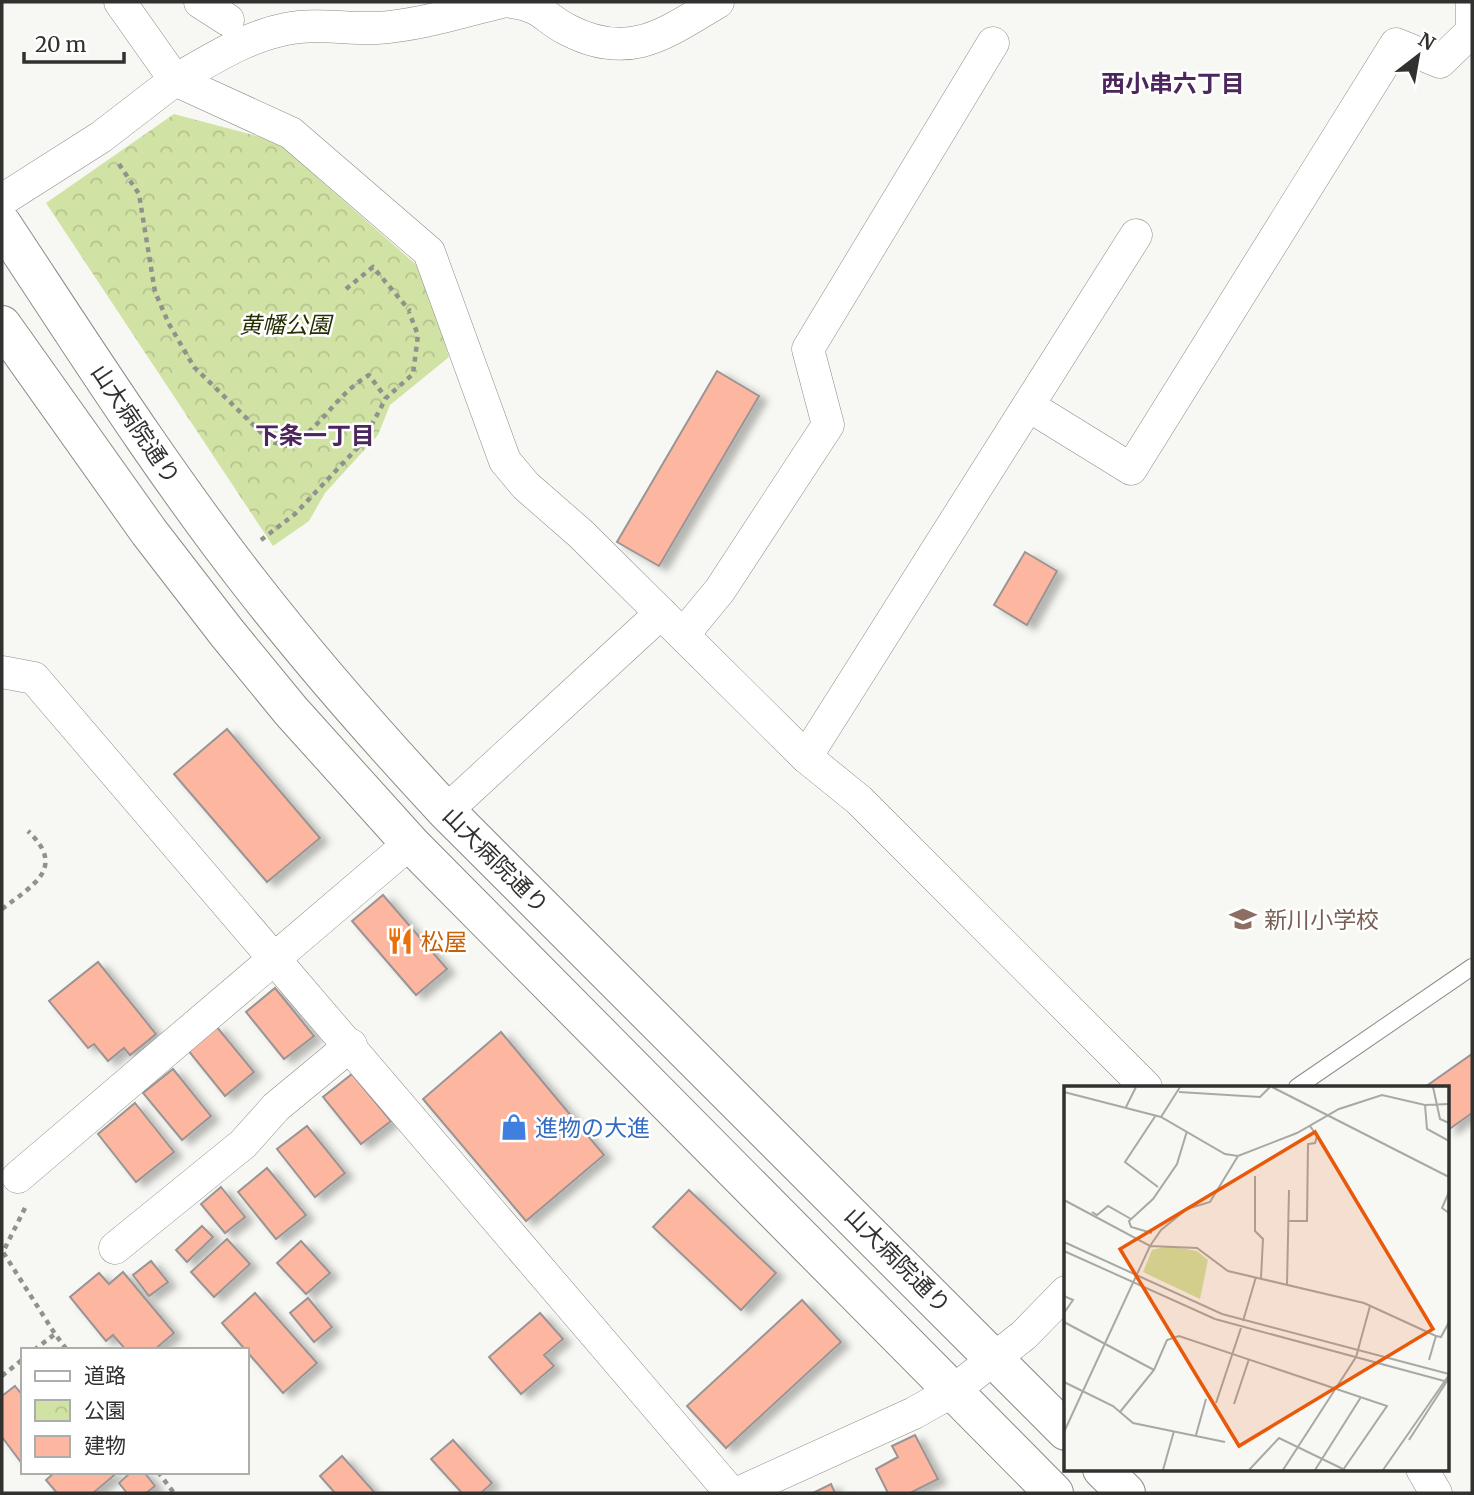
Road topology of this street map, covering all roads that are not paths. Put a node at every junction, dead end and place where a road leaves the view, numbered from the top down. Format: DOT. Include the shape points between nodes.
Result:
graph roads {
  1 [pos="120,2"];
  2 [pos="200,2"];
  3 [pos="502,2"];
  4 [pos="511,2"];
  5 [pos="718,2"];
  6 [pos="1472,2"];
  7 [pos="229,20"];
  8 [pos="993,43"];
  9 [pos="175,80"];
  10 [pos="2,200"];
  11 [pos="2,224"];
  12 [pos="1136,234"];
  13 [pos="2,325"];
  14 [pos="1029,406"];
  15 [pos="661,613"];
  16 [pos="683,635"];
  17 [pos="2,671"];
  18 [pos="806,757"];
  19 [pos="446,811"];
  20 [pos="410,843"];
  21 [pos="275,957"];
  22 [pos="1472,967"];
  23 [pos="351,1045"];
  24 [pos="1145,1086"];
  25 [pos="1298,1086"];
  26 [pos="18,1177"];
  27 [pos="115,1248"];
  28 [pos="1064,1294"];
  29 [pos="996,1357"];
  30 [pos="954,1391"];
  31 [pos="1064,1429"];
  32 [pos="1103,1470"];
  33 [pos="1423,1470"];
  34 [pos="731,1493"];
  35 [pos="738,1493"];
  36 [pos="1054,1493"];
  37 [pos="1126,1493"];
  38 [pos="1436,1493"];
  1 -- 9 [label="street"];
  2 -- 7 [label="street"];
  3 -- 9 [label="street" via="427,23 287,29 246,40"];
  4 -- 5 [label="street" via="535,6 566,29 592,40 621,44 656,39"];
  6 -- 14 [label="street" via="1472,31 1440,62 1396,44 1131,469"];
  8 -- 16 [label="street" via="808,349 828,425 720,590"];
  9 -- 10 [label="street" via="101,137"];
  9 -- 15 [label="street" via="291,133 429,252 505,461"];
  11 -- 19 [label="street, 山大病院通り" via="150,447 248,580 347,704"];
  12 -- 14 [label="street"];
  13 -- 20 [label="street" via="227,633"];
  14 -- 18 [label="street"];
  15 -- 16 [label="street"];
  15 -- 19 [label="street"];
  16 -- 18 [label="street"];
  17 -- 21 [label="street" via="34,678"];
  18 -- 24 [label="street" via="859,800"];
  19 -- 29 [label="street, 山大病院通り"];
  20 -- 21 [label="street"];
  20 -- 30 [label="street"];
  21 -- 23 [label="street"];
  21 -- 26 [label="street"];
  22 -- 25 [label="lane"];
  23 -- 27 [label="street" via="276,1107 243,1144"];
  23 -- 34 [label="street"];
  28 -- 29 [label="street"];
  29 -- 30 [label="street"];
  29 -- 31 [label="street, 山大病院通り"];
  30 -- 35 [label="street"];
  30 -- 36 [label="street"];
  32 -- 37 [label="street"];
  33 -- 38 [label="street"];
}
